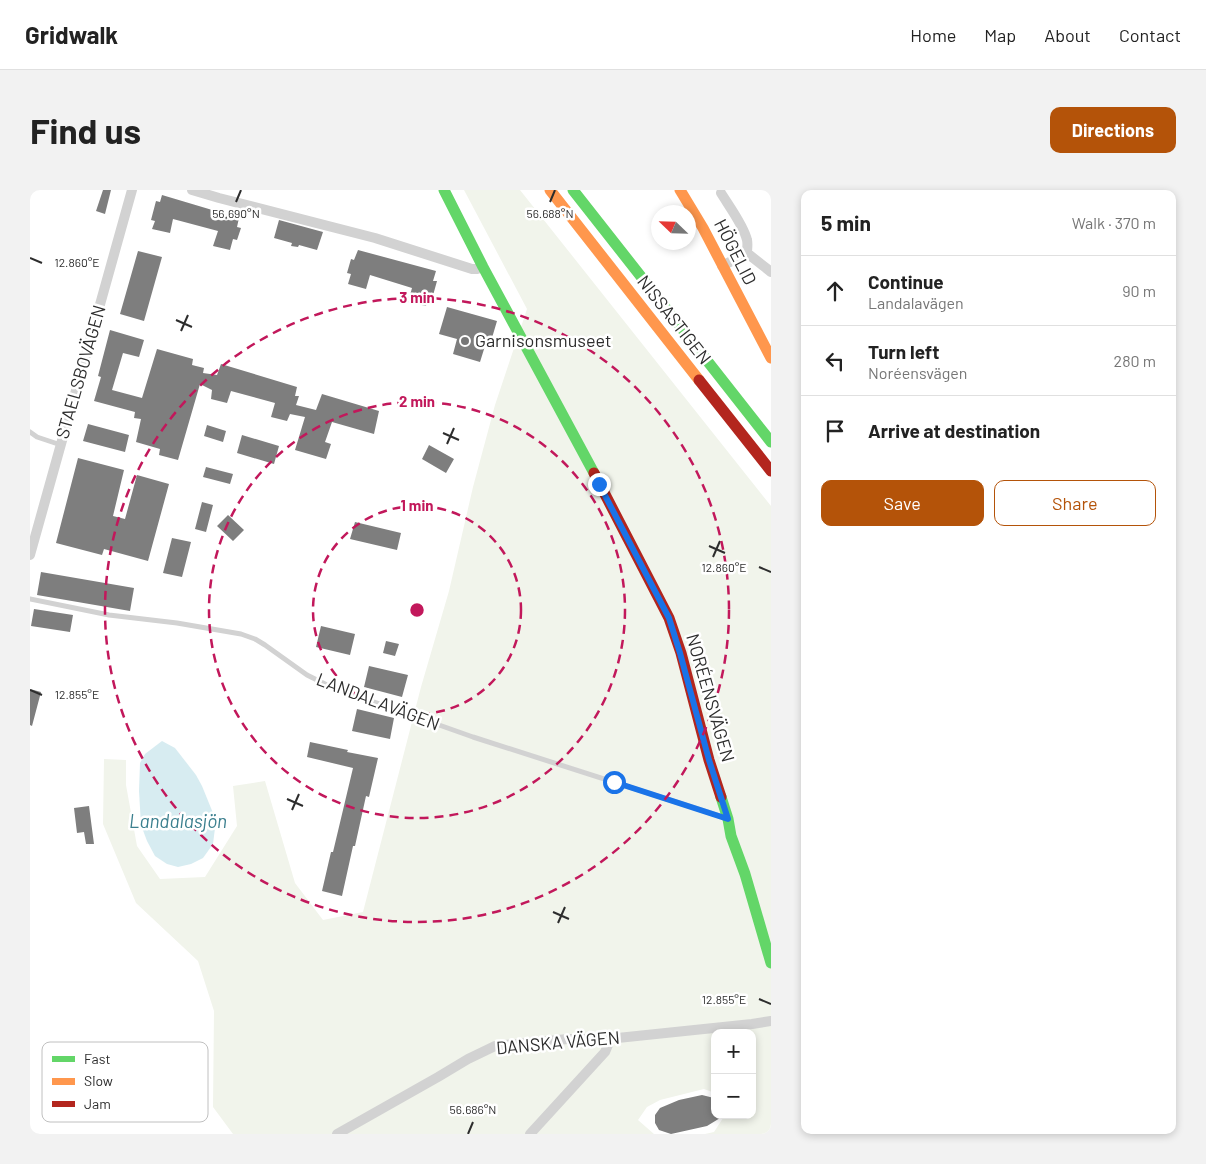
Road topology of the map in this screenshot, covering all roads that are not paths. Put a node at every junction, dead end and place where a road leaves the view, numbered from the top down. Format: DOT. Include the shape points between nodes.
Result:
graph roads {
  1 [pos="132,190"];
  2 [pos="192,190"];
  3 [pos="444,190"];
  4 [pos="550,190"];
  5 [pos="573,190"];
  6 [pos="680,190"];
  7 [pos="720,193"];
  8 [pos="747,253"];
  9 [pos="722,266"];
  10 [pos="483,267"];
  11 [pos="771,272"];
  12 [pos="686,333"];
  13 [pos="771,358"];
  14 [pos="765,416"];
  15 [pos="30,432"];
  16 [pos="771,442"];
  17 [pos="61,445"];
  18 [pos="771,471"];
  19 [pos="30,555"];
  20 [pos="30,599"];
  21 [pos="728,819"];
  22 [pos="771,963"];
  23 [pos="771,1021"];
  24 [pos="608,1039"];
  25 [pos="337,1134"];
  26 [pos="530,1134"];
  1 -- 17 [label="street, STAELSBOVÄGEN"];
  2 -- 10 [label="street" via="375,238 472,269"];
  3 -- 10 [label="main road, NORÉENSVÄGEN"];
  4 -- 18 [label="main road, NISSASTIGEN"];
  5 -- 12 [label="main road, NISSASTIGEN"];
  6 -- 9 [label="main road, HÖGELID"];
  7 -- 8 [label="street" via="744,232"];
  8 -- 9 [label="street"];
  8 -- 11 [label="street"];
  9 -- 13 [label="main road, HÖGELID"];
  10 -- 21 [label="main road, NORÉENSVÄGEN" via="669,618"];
  12 -- 14 [label="main road"];
  12 -- 16 [label="main road"];
  15 -- 17 [label="lane"];
  17 -- 19 [label="street, STAELSBOVÄGEN"];
  20 -- 21 [label="lane, LANDALAVÄGEN" via="255,639 307,675 329,686 473,737"];
  21 -- 22 [label="main road, NORÉENSVÄGEN"];
  23 -- 24 [label="street, DANSKA VÄGEN"];
  24 -- 25 [label="street, DANSKA VÄGEN" via="495,1046"];
  24 -- 26 [label="street" via="605,1052"];
}
